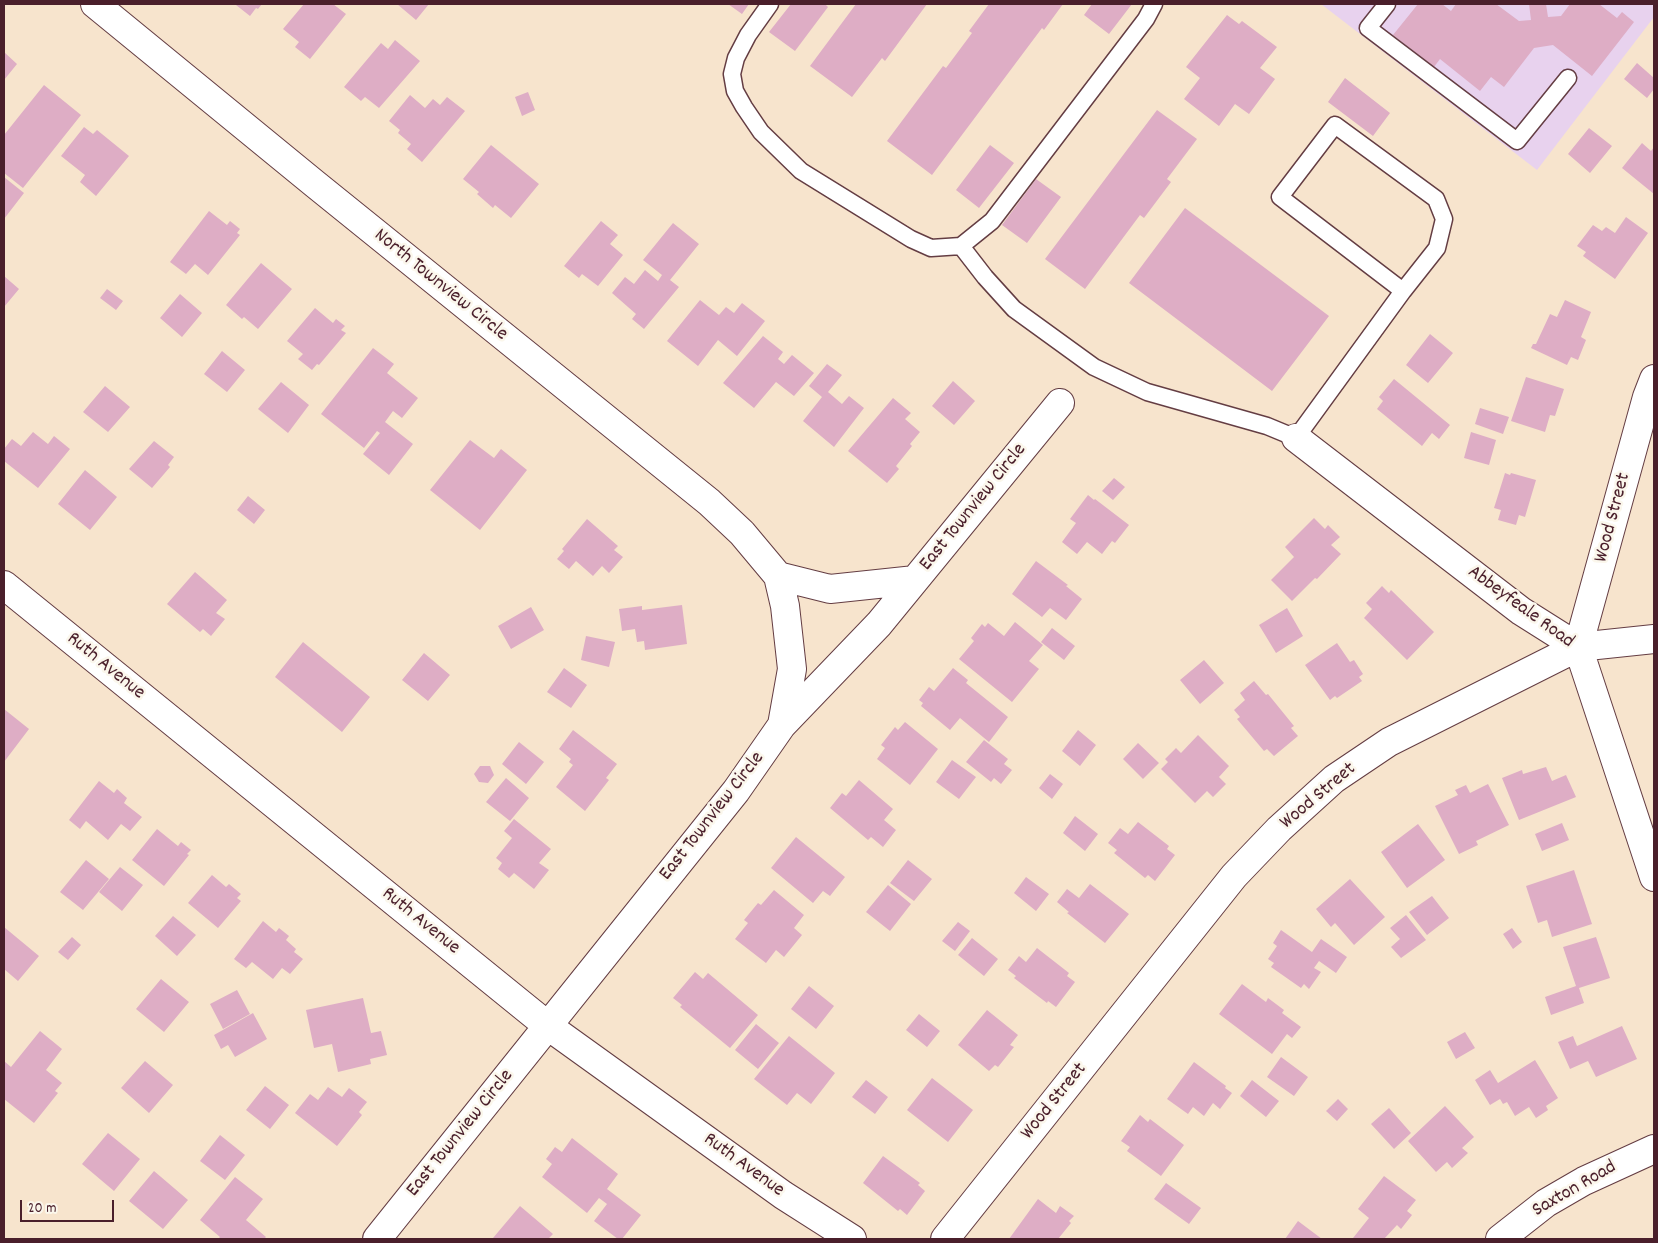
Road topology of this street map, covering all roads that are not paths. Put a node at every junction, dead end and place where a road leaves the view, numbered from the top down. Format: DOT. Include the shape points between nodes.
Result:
graph roads {
  1 [pos="95,4"];
  2 [pos="770,4"];
  3 [pos="1154,4"];
  4 [pos="1377,7"];
  5 [pos="1568,78"];
  6 [pos="962,246"];
  7 [pos="1403,291"];
  8 [pos="1654,379"];
  9 [pos="1060,403"];
  10 [pos="1296,438"];
  11 [pos="778,576"];
  12 [pos="915,580"];
  13 [pos="4,585"];
  14 [pos="1654,639"];
  15 [pos="1578,647"];
  16 [pos="782,725"];
  17 [pos="1654,877"];
  18 [pos="548,1026"];
  19 [pos="1654,1149"];
  20 [pos="377,1239"];
  21 [pos="852,1239"];
  22 [pos="945,1239"];
  23 [pos="1500,1239"];
  1 -- 11 [label="street, North Townview Circle" via="709,502 742,533"];
  2 -- 6 [label="lane" via="748,35 732,74 735,91 761,132 800,171 911,239 931,248"];
  3 -- 6 [label="lane" via="1146,19 992,221"];
  4 -- 5 [label="lane" via="1368,28 1517,141"];
  6 -- 10 [label="lane" via="1014,309 1094,367 1148,392 1267,426"];
  7 -- 7 [label="lane" via="1280,197 1335,125 1436,198 1444,219 1437,248"];
  7 -- 10 [label="lane"];
  8 -- 15 [label="street, Wood Street"];
  9 -- 12 [label="street, East Townview Circle"];
  10 -- 15 [label="street, Abbeyfeale Road" via="1521,611"];
  11 -- 12 [label="street" via="830,588"];
  11 -- 16 [label="street, North Townview Circle" via="786,606 792,668"];
  12 -- 16 [label="street, East Townview Circle" via="879,624"];
  13 -- 18 [label="street, Ruth Avenue"];
  14 -- 15 [label="street"];
  15 -- 17 [label="street, Abbeyfeale Road"];
  15 -- 22 [label="street, Wood Street" via="1388,742 1334,779 1279,829 1234,876"];
  16 -- 18 [label="street, East Townview Circle" via="736,791"];
  18 -- 20 [label="street, East Townview Circle"];
  18 -- 21 [label="street, Ruth Avenue" via="784,1195"];
  19 -- 23 [label="street, Saxton Road" via="1546,1203"];
}
